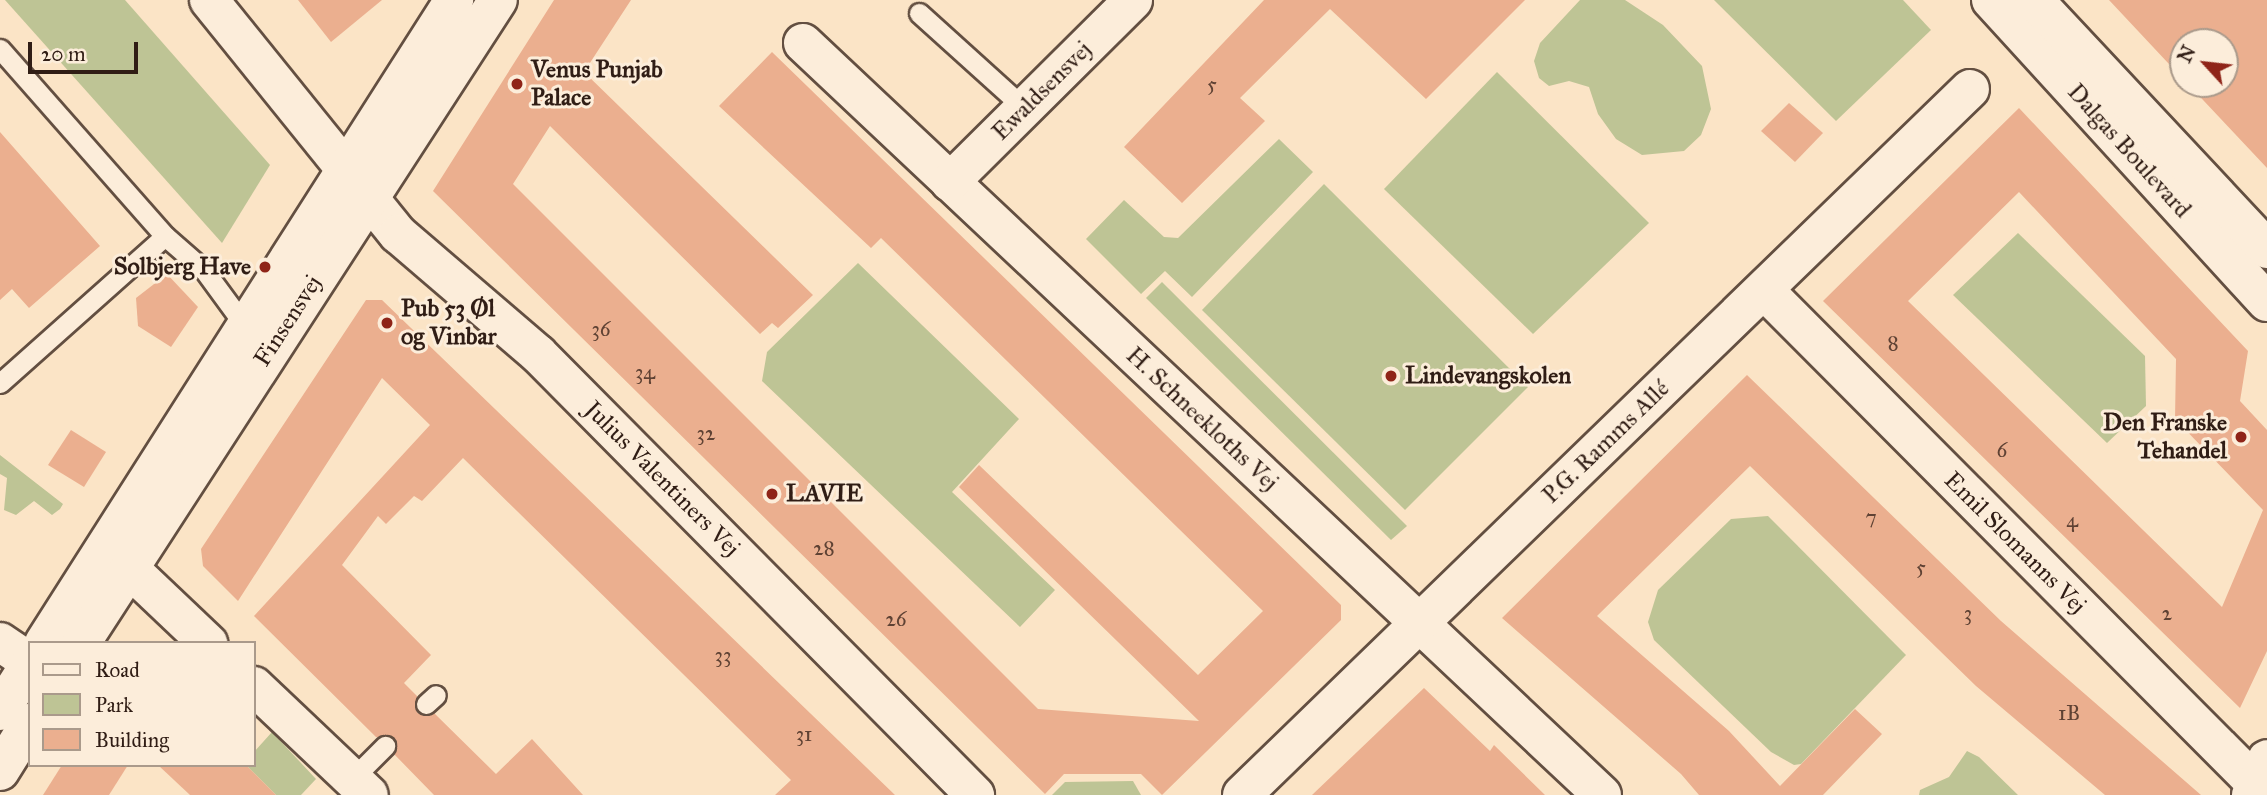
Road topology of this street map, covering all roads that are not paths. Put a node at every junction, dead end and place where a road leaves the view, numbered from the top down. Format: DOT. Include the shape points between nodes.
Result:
graph roads {
  1 [pos="209,0"];
  2 [pos="454,0"];
  3 [pos="498,0"];
  4 [pos="1133,0"];
  5 [pos="1991,0"];
  6 [pos="2034,0"];
  7 [pos="919,13"];
  8 [pos="803,43"];
  9 [pos="0,50"];
  10 [pos="1970,89"];
  11 [pos="1024,108"];
  12 [pos="950,182"];
  13 [pos="355,184"];
  14 [pos="165,236"];
  15 [pos="2267,249"];
  16 [pos="1764,290"];
  17 [pos="2267,302"];
  18 [pos="245,326"];
  19 [pos="0,383"];
  20 [pos="130,569"];
  21 [pos="1419,624"];
  22 [pos="45,641"];
  23 [pos="82,641"];
  24 [pos="206,641"];
  25 [pos="0,642"];
  26 [pos="28,662"];
  27 [pos="28,666"];
  28 [pos="256,688"];
  29 [pos="0,711"];
  30 [pos="28,726"];
  31 [pos="385,746"];
  32 [pos="0,771"];
  33 [pos="2260,784"];
  34 [pos="361,787"];
  35 [pos="975,795"];
  36 [pos="1242,795"];
  37 [pos="1602,795"];
  1 -- 13 [label="street"];
  2 -- 13 [label="street, Finsensvej"];
  3 -- 13 [label="street, Finsensvej"];
  4 -- 11 [label="street, Ewaldsensvej"];
  5 -- 17 [label="street, Dalgas Boulevard"];
  6 -- 15 [label="street, Dalgas Boulevard"];
  7 -- 11 [label="lane"];
  8 -- 12 [label="street, H. Schneekloths Vej"];
  9 -- 14 [label="lane"];
  10 -- 16 [label="street, P.G. Ramms Allé"];
  11 -- 12 [label="street, Ewaldsensvej"];
  12 -- 21 [label="street, H. Schneekloths Vej"];
  13 -- 18 [label="street, Finsensvej"];
  13 -- 20 [label="street, Finsensvej"];
  13 -- 35 [label="street, Julius Valentiners Vej" via="398,234 538,354"];
  14 -- 18 [label="lane" via="204,270"];
  14 -- 19 [label="lane"];
  16 -- 21 [label="street, P.G. Ramms Allé"];
  16 -- 33 [label="street, Emil Slomanns Vej"];
  18 -- 22 [label="street, Finsensvej"];
  20 -- 23 [label="street, Finsensvej"];
  20 -- 24 [label="street"];
  21 -- 36 [label="street, P.G. Ramms Allé"];
  21 -- 37 [label="street, H. Schneekloths Vej"];
  25 -- 26 [label="street"];
  27 -- 29 [label="street"];
  28 -- 34 [label="street"];
  30 -- 32 [label="street"];
  31 -- 34 [label="lane"];
}
